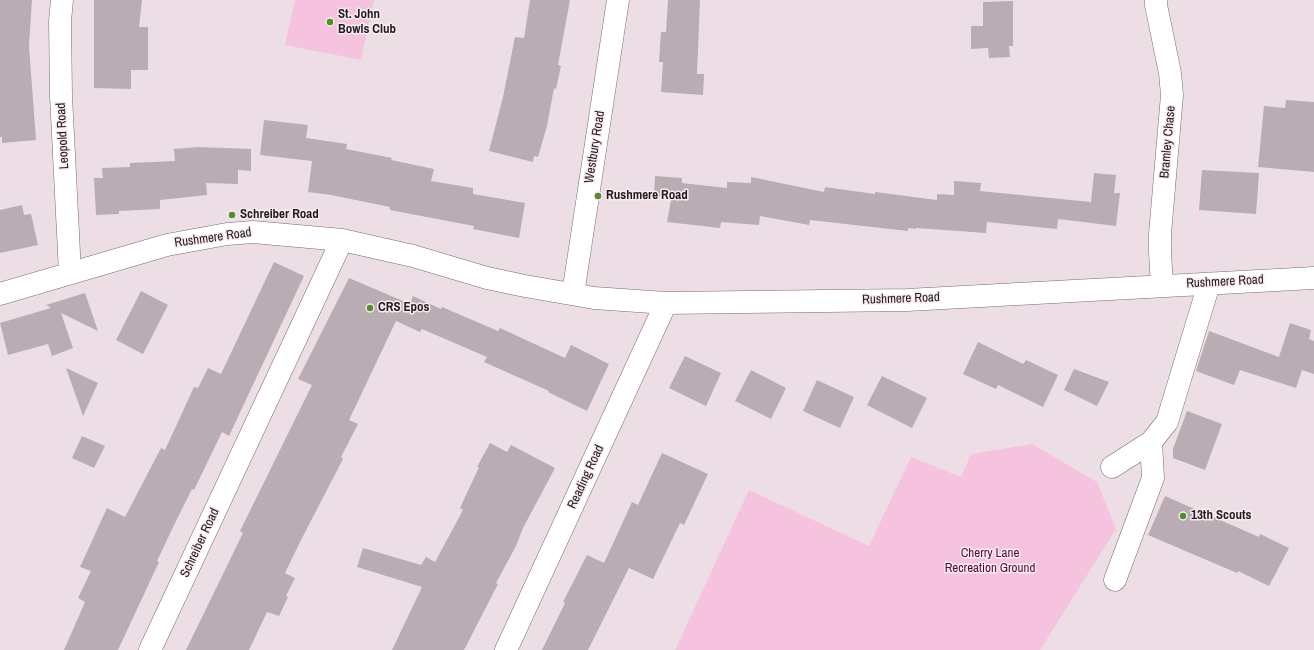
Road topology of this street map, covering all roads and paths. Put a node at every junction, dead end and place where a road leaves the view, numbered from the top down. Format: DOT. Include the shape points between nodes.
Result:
graph roads {
  1 [pos="62,0"];
  2 [pos="618,0"];
  3 [pos="1156,0"];
  4 [pos="342,240"];
  5 [pos="70,273"];
  6 [pos="1314,278"];
  7 [pos="1209,284"];
  8 [pos="1162,285"];
  9 [pos="0,294"];
  10 [pos="573,294"];
  11 [pos="666,304"];
  12 [pos="1151,442"];
  13 [pos="1112,466"];
  14 [pos="1115,580"];
  15 [pos="150,650"];
  16 [pos="506,650"];
  1 -- 5 [label="street, Leopold Road" via="61,96"];
  2 -- 10 [label="street, Westbury Road"];
  3 -- 8 [label="street, Bramley Chase" via="1172,95 1160,234"];
  4 -- 5 [label="street, Rushmere Road" via="254,232 227,234 167,245"];
  4 -- 10 [label="street, Rushmere Road" via="413,256 487,278"];
  4 -- 15 [label="street, Schreiber Road"];
  5 -- 9 [label="street, Rushmere Road"];
  6 -- 7 [label="street, Rushmere Road"];
  7 -- 8 [label="street, Rushmere Road"];
  7 -- 12 [label="street" via="1167,422"];
  8 -- 11 [label="street, Rushmere Road" via="906,300"];
  10 -- 11 [label="street, Rushmere Road"];
  11 -- 16 [label="street, Reading Road"];
  12 -- 13 [label="street"];
  12 -- 14 [label="street" via="1152,478"];
}
